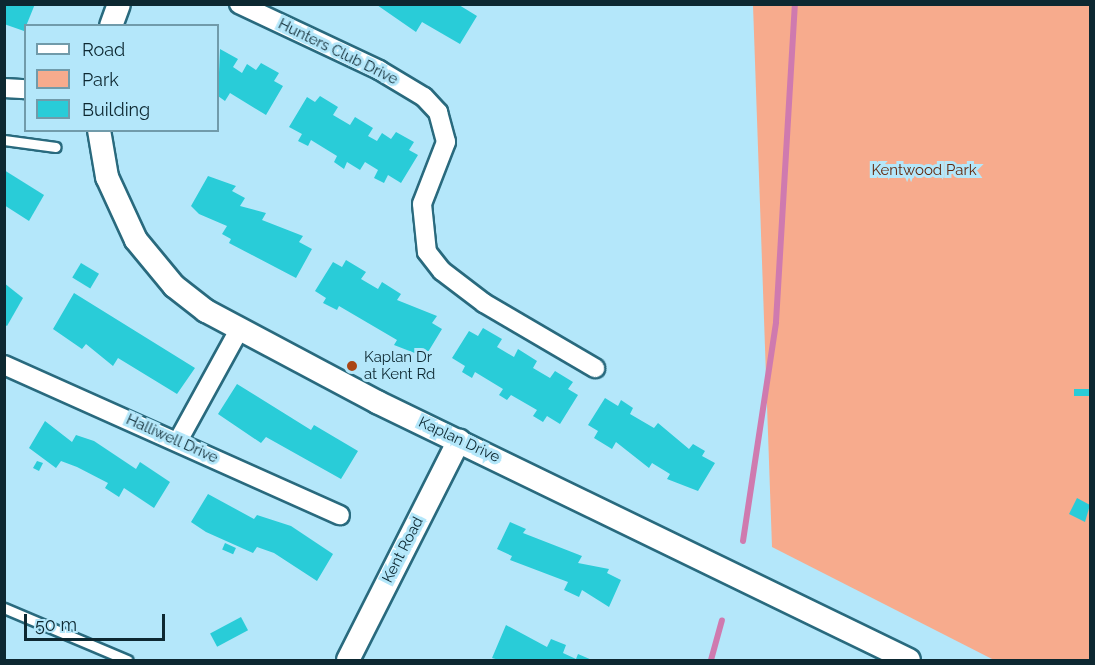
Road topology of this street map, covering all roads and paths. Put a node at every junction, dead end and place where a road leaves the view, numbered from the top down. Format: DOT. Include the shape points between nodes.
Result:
graph roads {
  1 [pos="119,4"];
  2 [pos="239,4"];
  3 [pos="112,24"];
  4 [pos="4,88"];
  5 [pos="24,89"];
  6 [pos="99,132"];
  7 [pos="4,140"];
  8 [pos="56,147"];
  9 [pos="239,330"];
  10 [pos="4,365"];
  11 [pos="595,368"];
  12 [pos="459,440"];
  13 [pos="178,441"];
  14 [pos="340,515"];
  15 [pos="4,608"];
  16 [pos="127,660"];
  17 [pos="348,660"];
  18 [pos="909,660"];
  1 -- 3 [label="street"];
  2 -- 11 [label="street, Hunters Club Drive" via="379,70 424,97 438,112 446,142 422,204 427,252 442,271 484,303"];
  4 -- 5 [label="street"];
  6 -- 9 [label="street, Kaplan Drive" via="107,177 136,240 174,286"];
  7 -- 8 [label="lane"];
  9 -- 12 [label="street, Kaplan Drive"];
  9 -- 13 [label="street"];
  10 -- 13 [label="street, Halliwell Drive"];
  12 -- 17 [label="street, Kent Road"];
  12 -- 18 [label="street, Kaplan Drive"];
  13 -- 14 [label="street, Halliwell Drive"];
  15 -- 16 [label="lane"];
}
